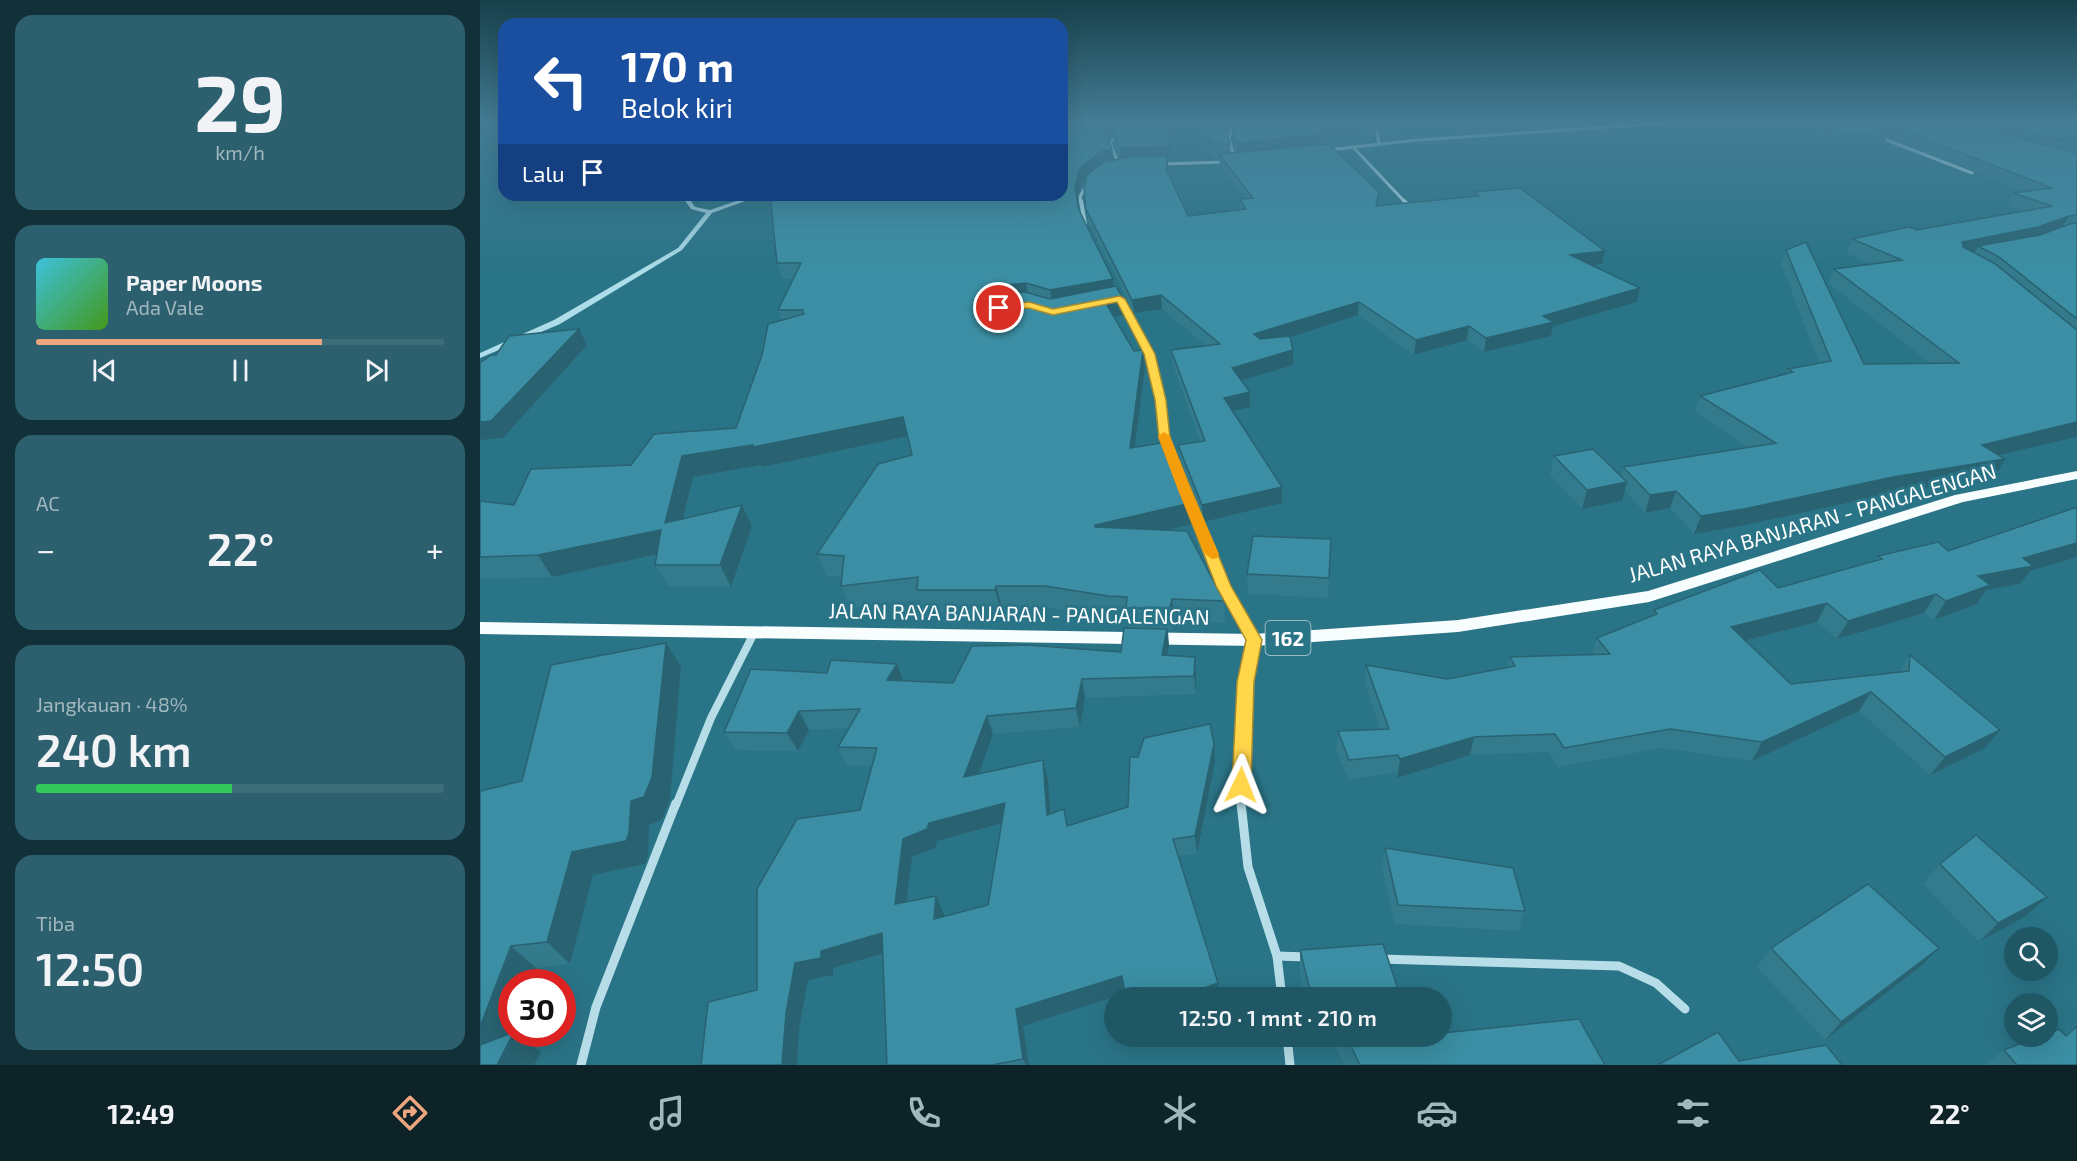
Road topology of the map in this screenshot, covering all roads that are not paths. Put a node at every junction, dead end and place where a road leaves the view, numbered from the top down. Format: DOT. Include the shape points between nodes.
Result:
graph roads {
  1 [pos="1374,170"];
  2 [pos="1966,170"];
  3 [pos="1972,172"];
  4 [pos="1093,176"];
  5 [pos="1410,208"];
  6 [pos="1088,231"];
  7 [pos="1115,288"];
  8 [pos="1120,299"];
  9 [pos="1112,301"];
  10 [pos="1172,459"];
  11 [pos="2077,475"];
  12 [pos="1184,490"];
  13 [pos="480,628"];
  14 [pos="755,631"];
  15 [pos="1254,640"];
  16 [pos="1277,956"];
  17 [pos="1313,957"];
  18 [pos="1372,959"];
  19 [pos="1281,987"];
  20 [pos="1685,1009"];
  21 [pos="1288,1047"];
  22 [pos="581,1065"];
  23 [pos="1290,1065"];
  1 -- 5 [label="street"];
  2 -- 3 [label="street"];
  4 -- 6 [label="street" via="1080,197"];
  7 -- 8 [label="street"];
  8 -- 9 [label="street"];
  8 -- 10 [label="street" via="1150,354 1164,438"];
  11 -- 15 [label="main road, JALAN RAYA BANJARAN - PANGALENGAN / 162" via="1959,498 1649,596 1458,626"];
  12 -- 15 [label="street" via="1223,586"];
  13 -- 14 [label="main road, JALAN RAYA BANJARAN - PANGALENGAN / 162"];
  14 -- 15 [label="main road, JALAN RAYA BANJARAN - PANGALENGAN / 162"];
  14 -- 22 [label="street" via="711,718 637,899 596,1007"];
  15 -- 16 [label="street" via="1245,682 1241,806 1248,867"];
  16 -- 17 [label="street"];
  16 -- 19 [label="street"];
  18 -- 20 [label="street" via="1619,966 1656,984"];
  21 -- 23 [label="street"];
}
